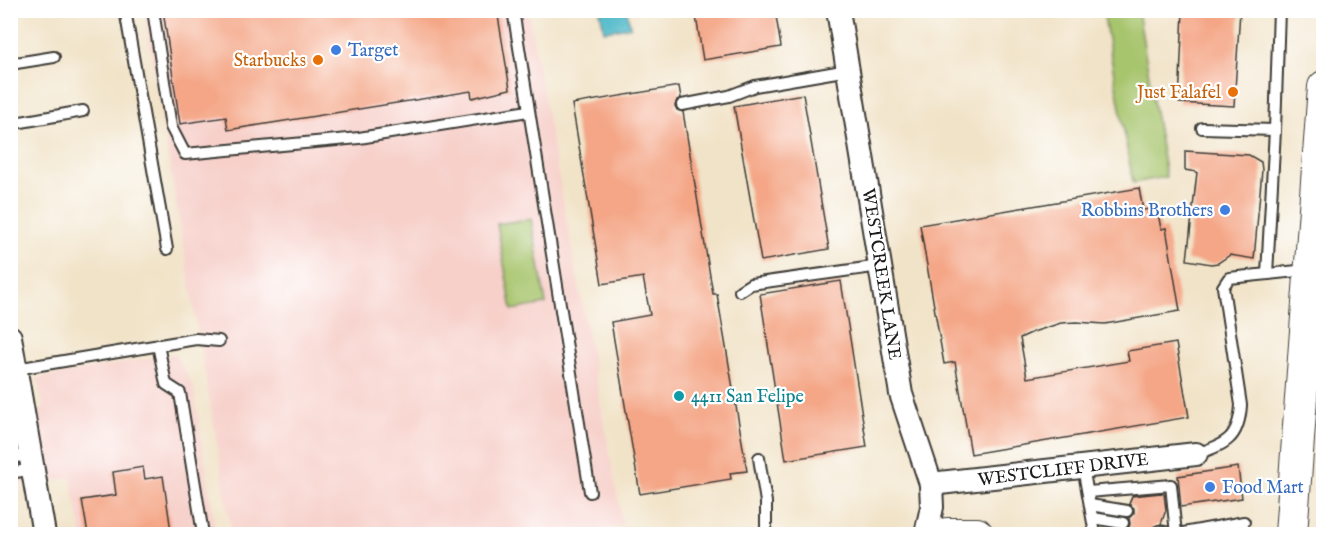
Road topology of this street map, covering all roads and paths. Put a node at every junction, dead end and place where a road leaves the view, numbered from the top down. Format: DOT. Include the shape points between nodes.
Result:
graph roads {
  1 [pos="125,10"];
  2 [pos="153,10"];
  3 [pos="513,10"];
  4 [pos="838,10"];
  5 [pos="1279,10"];
  6 [pos="54,57"];
  7 [pos="10,64"];
  8 [pos="848,69"];
  9 [pos="1323,87"];
  10 [pos="682,105"];
  11 [pos="83,111"];
  12 [pos="528,111"];
  13 [pos="10,124"];
  14 [pos="1202,128"];
  15 [pos="1275,130"];
  16 [pos="1322,145"];
  17 [pos="167,249"];
  18 [pos="880,266"];
  19 [pos="1311,269"];
  20 [pos="1267,274"];
  21 [pos="740,291"];
  22 [pos="10,337"];
  23 [pos="219,341"];
  24 [pos="158,345"];
  25 [pos="16,369"];
  26 [pos="21,445"];
  27 [pos="1196,454"];
  28 [pos="759,458"];
  29 [pos="1083,467"];
  30 [pos="10,473"];
  31 [pos="931,484"];
  32 [pos="590,492"];
  33 [pos="1088,492"];
  34 [pos="1090,505"];
  35 [pos="1127,511"];
  36 [pos="1093,518"];
  37 [pos="1244,522"];
  38 [pos="1124,523"];
  39 [pos="1159,531"];
  40 [pos="1292,533"];
  41 [pos="44,534"];
  42 [pos="203,534"];
  43 [pos="766,534"];
  44 [pos="926,534"];
  45 [pos="946,534"];
  46 [pos="977,534"];
  47 [pos="1095,534"];
  48 [pos="1176,534"];
  1 -- 17 [label="lane"];
  2 -- 12 [label="lane" via="171,127 185,154 359,138"];
  3 -- 12 [label="lane"];
  4 -- 8 [label="street, WESTCREEK LANE"];
  5 -- 15 [label="lane"];
  6 -- 7 [label="lane"];
  8 -- 10 [label="lane" via="755,86 729,96"];
  8 -- 18 [label="street, WESTCREEK LANE"];
  9 -- 16 [label="main road"];
  11 -- 13 [label="lane"];
  12 -- 32 [label="lane"];
  14 -- 15 [label="lane"];
  15 -- 20 [label="lane"];
  16 -- 19 [label="main road"];
  18 -- 21 [label="lane" via="751,284"];
  18 -- 31 [label="street, WESTCREEK LANE" via="901,394"];
  19 -- 20 [label="lane"];
  19 -- 40 [label="main road"];
  20 -- 27 [label="lane" via="1229,278 1223,287 1241,405 1240,421 1229,439"];
  22 -- 25 [label="street"];
  23 -- 24 [label="lane" via="196,339"];
  24 -- 25 [label="lane"];
  24 -- 42 [label="lane" via="166,384 180,393"];
  25 -- 26 [label="street"];
  26 -- 30 [label="lane"];
  26 -- 41 [label="street"];
  27 -- 29 [label="street, WESTCLIFF DRIVE"];
  28 -- 43 [label="lane"];
  29 -- 31 [label="street, WESTCLIFF DRIVE"];
  29 -- 33 [label="lane"];
  31 -- 44 [label="street, WESTCREEK LANE" via="932,507"];
  33 -- 34 [label="lane"];
  33 -- 48 [label="lane" via="1171,485 1169,518"];
  34 -- 35 [label="lane"];
  34 -- 36 [label="lane"];
  36 -- 38 [label="lane"];
  36 -- 47 [label="lane"];
  37 -- 48 [label="lane"];
  39 -- 48 [label="lane"];
  45 -- 46 [label="main road"];
}
